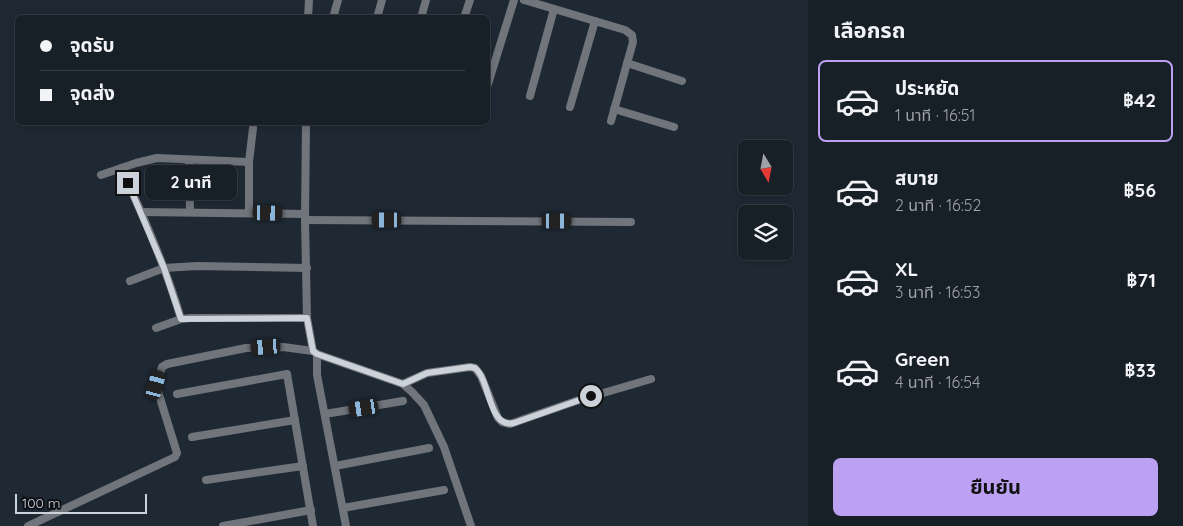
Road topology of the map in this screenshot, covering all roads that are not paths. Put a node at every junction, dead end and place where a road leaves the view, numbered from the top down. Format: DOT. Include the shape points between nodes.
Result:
graph roads {
  1 [pos="309,0"];
  2 [pos="338,0"];
  3 [pos="382,0"];
  4 [pos="426,0"];
  5 [pos="470,0"];
  6 [pos="514,0"];
  7 [pos="524,0"];
  8 [pos="554,9"];
  9 [pos="308,15"];
  10 [pos="335,15"];
  11 [pos="378,15"];
  12 [pos="422,15"];
  13 [pos="465,15"];
  14 [pos="595,21"];
  15 [pos="627,63"];
  16 [pos="490,78"];
  17 [pos="682,81"];
  18 [pos="530,96"];
  19 [pos="570,107"];
  20 [pos="614,109"];
  21 [pos="611,121"];
  22 [pos="306,125"];
  23 [pos="674,127"];
  24 [pos="253,128"];
  25 [pos="189,160"];
  26 [pos="249,162"];
  27 [pos="121,168"];
  28 [pos="101,175"];
  29 [pos="142,212"];
  30 [pos="190,212"];
  31 [pos="249,212"];
  32 [pos="305,217"];
  33 [pos="631,222"];
  34 [pos="164,268"];
  35 [pos="307,268"];
  36 [pos="130,281"];
  37 [pos="307,318"];
  38 [pos="181,319"];
  39 [pos="156,328"];
  40 [pos="315,353"];
  41 [pos="651,379"];
  42 [pos="403,384"];
  43 [pos="176,394"];
  44 [pos="403,402"];
  45 [pos="325,414"];
  46 [pos="295,420"];
  47 [pos="192,437"];
  48 [pos="429,448"];
  49 [pos="303,466"];
  50 [pos="334,466"];
  51 [pos="206,480"];
  52 [pos="444,490"];
  53 [pos="343,508"];
  54 [pos="311,510"];
  55 [pos="28,526"];
  56 [pos="225,526"];
  57 [pos="314,526"];
  58 [pos="346,526"];
  59 [pos="471,526"];
  1 -- 9 [label="street"];
  2 -- 10 [label="street"];
  3 -- 11 [label="street"];
  4 -- 12 [label="street"];
  5 -- 13 [label="street"];
  6 -- 16 [label="street"];
  7 -- 8 [label="street"];
  8 -- 14 [label="street"];
  8 -- 18 [label="street"];
  14 -- 15 [label="street" via="630,33 633,42"];
  14 -- 19 [label="street"];
  15 -- 17 [label="street"];
  15 -- 20 [label="street"];
  20 -- 21 [label="street"];
  20 -- 23 [label="street"];
  22 -- 32 [label="street"];
  24 -- 26 [label="street"];
  25 -- 26 [label="street"];
  25 -- 27 [label="street" via="157,158"];
  25 -- 30 [label="street"];
  26 -- 31 [label="street"];
  27 -- 28 [label="street"];
  27 -- 29 [label="street"];
  29 -- 30 [label="street"];
  29 -- 34 [label="street"];
  30 -- 31 [label="street"];
  31 -- 32 [label="street"];
  32 -- 33 [label="street"];
  32 -- 35 [label="street"];
  34 -- 35 [label="street"];
  34 -- 36 [label="street"];
  34 -- 38 [label="street"];
  35 -- 37 [label="street"];
  37 -- 38 [label="street"];
  37 -- 40 [label="street"];
  38 -- 39 [label="street"];
  40 -- 42 [label="street"];
  40 -- 45 [label="street"];
  40 -- 55 [label="street" via="283,347 246,348 167,364 162,368 156,385 177,453 175,457"];
  41 -- 42 [label="street" via="510,424 498,418 475,368 427,373"];
  42 -- 59 [label="street" via="424,405 444,447"];
  43 -- 46 [label="street" via="287,374"];
  44 -- 45 [label="street"];
  45 -- 50 [label="street"];
  46 -- 47 [label="street"];
  46 -- 49 [label="street"];
  48 -- 50 [label="street"];
  49 -- 51 [label="street"];
  49 -- 54 [label="street"];
  50 -- 53 [label="street"];
  52 -- 53 [label="street"];
  53 -- 58 [label="street"];
  54 -- 56 [label="street"];
  54 -- 57 [label="street"];
}
